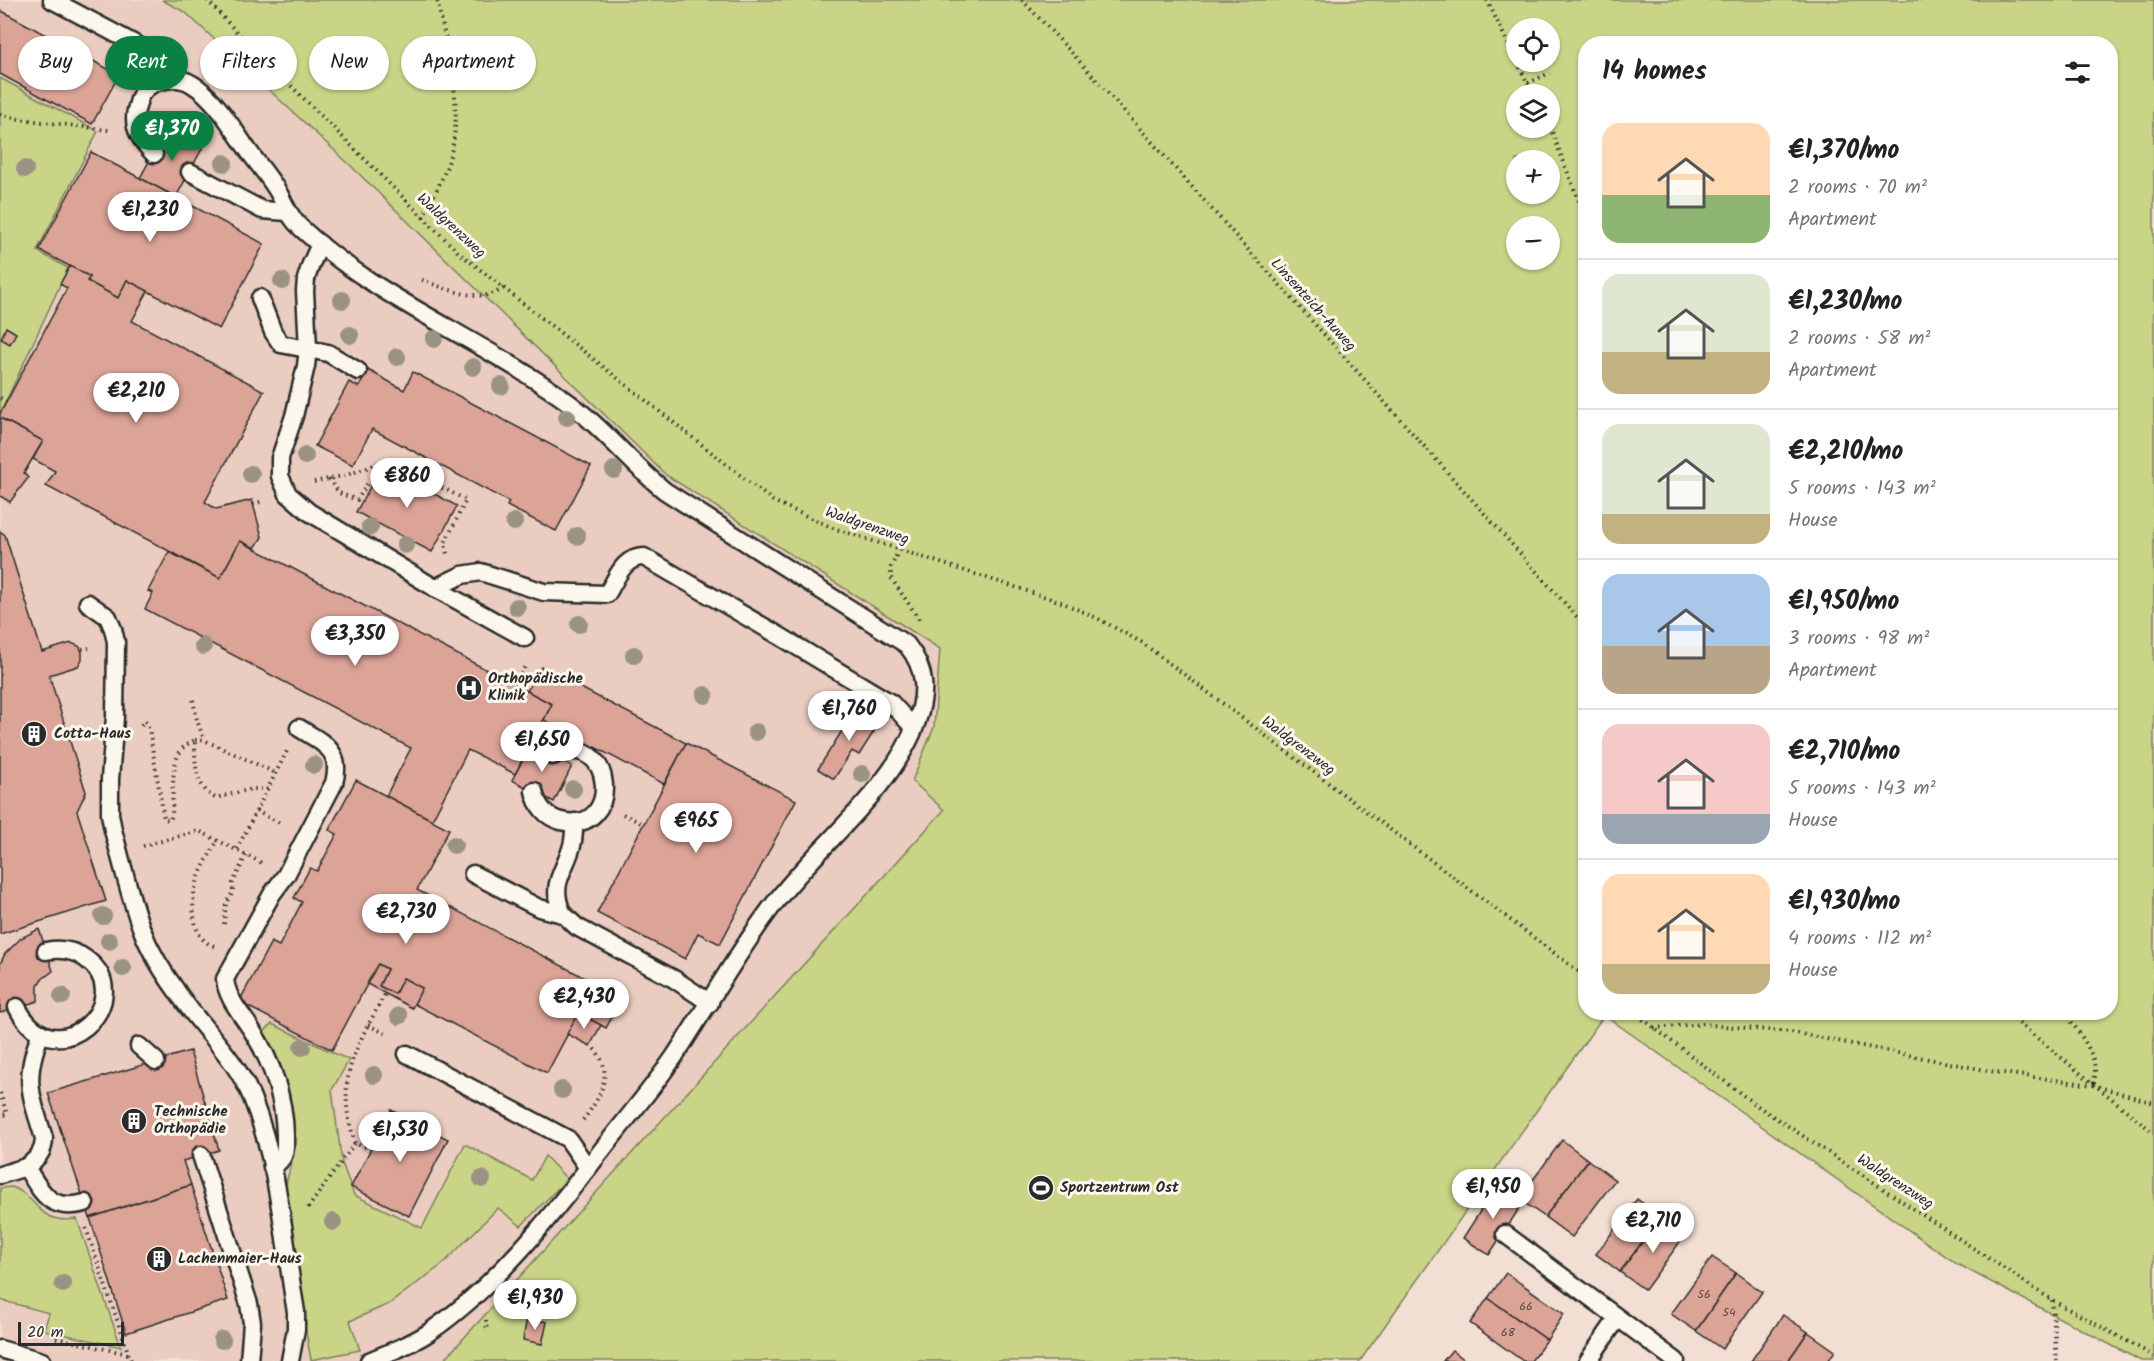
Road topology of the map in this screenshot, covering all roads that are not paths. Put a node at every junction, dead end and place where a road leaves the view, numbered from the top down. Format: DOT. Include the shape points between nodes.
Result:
graph roads {
  1 [pos="52,0"];
  2 [pos="121,36"];
  3 [pos="188,83"];
  4 [pos="146,90"];
  5 [pos="154,154"];
  6 [pos="190,172"];
  7 [pos="287,212"];
  8 [pos="320,244"];
  9 [pos="260,298"];
  10 [pos="308,348"];
  11 [pos="358,371"];
  12 [pos="435,588"];
  13 [pos="88,603"];
  14 [pos="525,638"];
  15 [pos="299,728"];
  16 [pos="914,728"];
  17 [pos="552,756"];
  18 [pos="534,791"];
  19 [pos="575,822"];
  20 [pos="473,874"];
  21 [pos="563,914"];
  22 [pos="46,951"];
  23 [pos="710,1003"];
  24 [pos="17,1007"];
  25 [pos="41,1033"];
  26 [pos="139,1046"];
  27 [pos="407,1054"];
  28 [pos="156,1061"];
  29 [pos="201,1155"];
  30 [pos="26,1167"];
  31 [pos="272,1167"];
  32 [pos="588,1168"];
  33 [pos="0,1175"];
  34 [pos="81,1204"];
  35 [pos="1505,1234"];
  36 [pos="1617,1319"];
  37 [pos="0,1349"];
  38 [pos="34,1359"];
  39 [pos="249,1361"];
  40 [pos="290,1361"];
  41 [pos="369,1361"];
  42 [pos="1588,1361"];
  43 [pos="1676,1361"];
  1 -- 2 [label="lane"];
  3 -- 7 [label="lane" via="217,109 277,190"];
  4 -- 5 [label="lane" via="141,94 136,112 137,130"];
  6 -- 7 [label="lane" via="262,210"];
  7 -- 8 [label="lane"];
  8 -- 10 [label="lane" via="306,285"];
  8 -- 16 [label="lane" via="396,299 531,377 573,406 665,491 907,645 922,668 924,684"];
  9 -- 10 [label="lane" via="281,344"];
  10 -- 11 [label="lane" via="327,353"];
  10 -- 12 [label="lane" via="303,380 280,458 284,487 309,512"];
  12 -- 14 [label="lane"];
  12 -- 16 [label="lane" via="462,575 482,572 544,592 607,594 627,561 644,557 891,704"];
  13 -- 31 [label="lane" via="108,617 116,642 110,814 142,930 176,991 240,1074 252,1097"];
  15 -- 31 [label="lane" via="328,746 334,754 337,773 286,875 225,980 228,994 261,1046 274,1075 285,1129 285,1152"];
  16 -- 23 [label="lane" via="884,780 776,902"];
  17 -- 19 [label="lane" via="565,751 579,752 597,763 604,776 606,790 601,803 593,814"];
  18 -- 19 [label="lane" via="540,807 549,816"];
  19 -- 21 [label="lane" via="573,843 556,888"];
  20 -- 21 [label="lane" via="539,908"];
  21 -- 23 [label="lane" via="577,927"];
  22 -- 25 [label="lane" via="68,950 90,962 100,977 103,994 95,1019 82,1030 58,1037"];
  23 -- 32 [label="lane" via="672,1060"];
  24 -- 25 [label="lane" via="27,1023"];
  25 -- 30 [label="lane" via="28,1076 44,1146 36,1160"];
  26 -- 28 [label="lane"];
  27 -- 32 [label="lane" via="568,1139"];
  29 -- 39 [label="lane" via="249,1304"];
  30 -- 33 [label="lane"];
  30 -- 34 [label="lane" via="47,1198 62,1206"];
  31 -- 40 [label="lane" via="296,1312"];
  32 -- 41 [label="lane" via="519,1251 450,1316 426,1334"];
  35 -- 36 [label="lane"];
  36 -- 42 [label="lane"];
  36 -- 43 [label="lane"];
  37 -- 38 [label="lane"];
}
